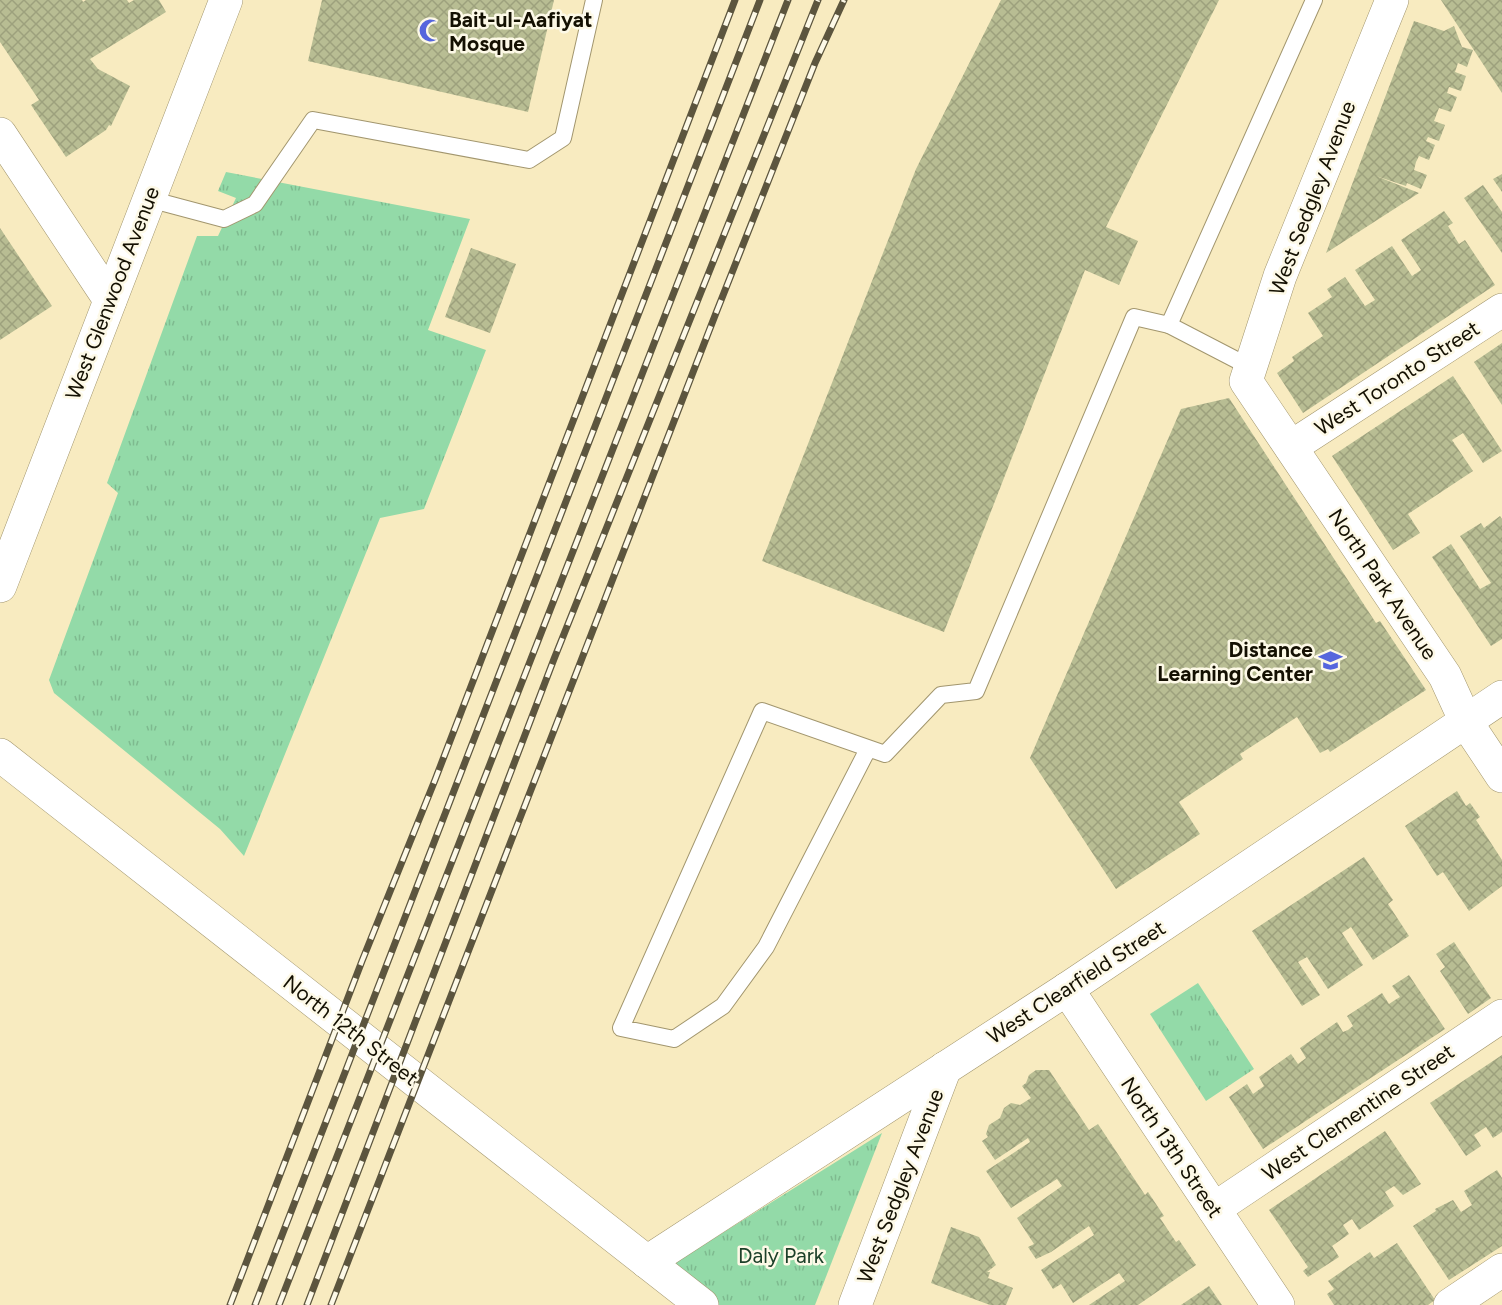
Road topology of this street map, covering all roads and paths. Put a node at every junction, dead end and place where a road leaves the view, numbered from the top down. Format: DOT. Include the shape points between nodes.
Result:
graph roads {
  1 [pos="226,0"];
  2 [pos="594,0"];
  3 [pos="1314,0"];
  4 [pos="1392,0"];
  5 [pos="0,134"];
  6 [pos="148,199"];
  7 [pos="110,300"];
  8 [pos="1502,310"];
  9 [pos="1169,325"];
  10 [pos="1253,382"];
  11 [pos="1291,447"];
  12 [pos="0,586"];
  13 [pos="1502,697"];
  14 [pos="1466,722"];
  15 [pos="868,748"];
  16 [pos="0,755"];
  17 [pos="1502,776"];
  18 [pos="1067,988"];
  19 [pos="1502,1016"];
  20 [pos="945,1068"];
  21 [pos="1214,1209"];
  22 [pos="647,1262"];
  23 [pos="1502,1270"];
  24 [pos="702,1305"];
  25 [pos="855,1305"];
  26 [pos="1278,1305"];
  27 [pos="1450,1305"];
  1 -- 6 [label="street, West Glenwood Avenue"];
  2 -- 6 [label="lane" via="563,138 529,160 314,120 255,204 224,219"];
  3 -- 9 [label="lane"];
  4 -- 10 [label="street, West Sedgley Avenue" via="1280,276"];
  5 -- 7 [label="street"];
  6 -- 7 [label="street, West Glenwood Avenue"];
  7 -- 12 [label="street, West Glenwood Avenue"];
  8 -- 11 [label="street, West Toronto Street"];
  9 -- 10 [label="lane"];
  9 -- 15 [label="lane" via="1134,317 976,691 941,695 885,754"];
  10 -- 11 [label="street, North Park Avenue"];
  11 -- 14 [label="street, North Park Avenue" via="1445,676"];
  13 -- 14 [label="street, West Clearfield Street"];
  14 -- 17 [label="street, North Park Avenue"];
  14 -- 18 [label="street, West Clearfield Street"];
  15 -- 15 [label="lane" via="766,946 723,1006 674,1039 621,1028 762,711"];
  16 -- 22 [label="street, North 12th Street"];
  18 -- 20 [label="street, West Clearfield Street"];
  18 -- 21 [label="street, North 13th Street"];
  19 -- 21 [label="street, West Clementine Street"];
  20 -- 22 [label="street, West Clearfield Street"];
  20 -- 25 [label="street, West Sedgley Avenue"];
  21 -- 26 [label="street, North 13th Street"];
  22 -- 24 [label="street, North 12th Street"];
  23 -- 27 [label="street"];
}
